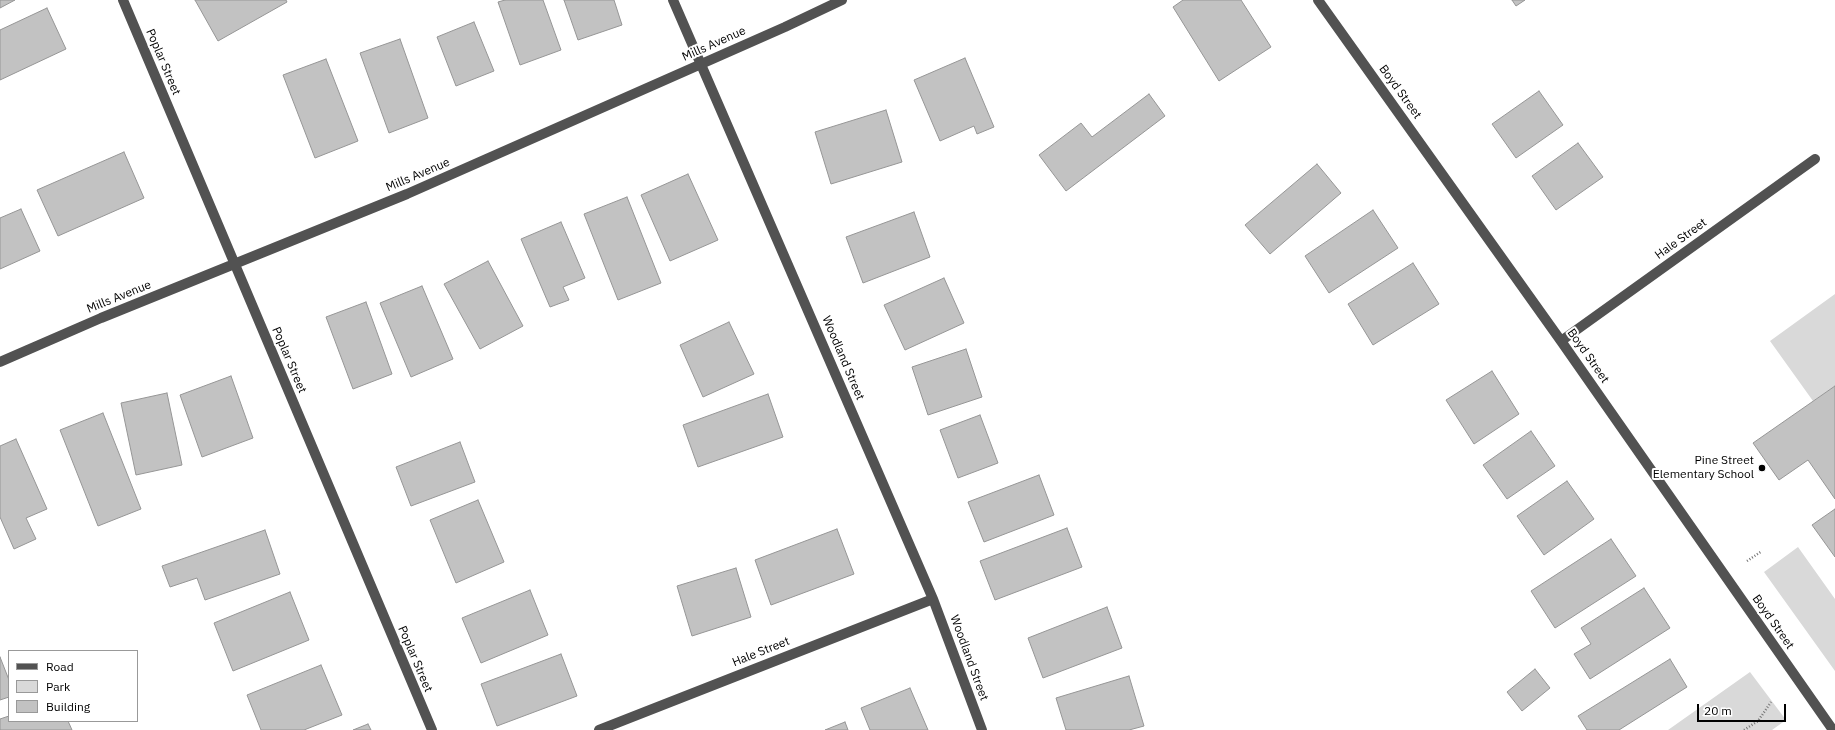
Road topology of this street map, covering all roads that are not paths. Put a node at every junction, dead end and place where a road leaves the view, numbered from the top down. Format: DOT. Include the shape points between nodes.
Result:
graph roads {
  1 [pos="124,0"];
  2 [pos="673,0"];
  3 [pos="842,0"];
  4 [pos="1318,0"];
  5 [pos="700,64"];
  6 [pos="1815,159"];
  7 [pos="234,264"];
  8 [pos="1561,341"];
  9 [pos="0,362"];
  10 [pos="933,599"];
  11 [pos="432,730"];
  12 [pos="599,730"];
  13 [pos="982,730"];
  14 [pos="1833,730"];
  1 -- 7 [label="street, Poplar Street"];
  2 -- 5 [label="street, Woodland Street"];
  3 -- 5 [label="street, Mills Avenue"];
  4 -- 8 [label="street, Boyd Street"];
  5 -- 7 [label="street, Mills Avenue" via="407,194"];
  5 -- 10 [label="street, Woodland Street"];
  6 -- 8 [label="street, Hale Street"];
  7 -- 9 [label="street, Mills Avenue"];
  7 -- 11 [label="street, Poplar Street"];
  8 -- 14 [label="street, Boyd Street"];
  10 -- 12 [label="street, Hale Street"];
  10 -- 13 [label="street, Woodland Street"];
}
